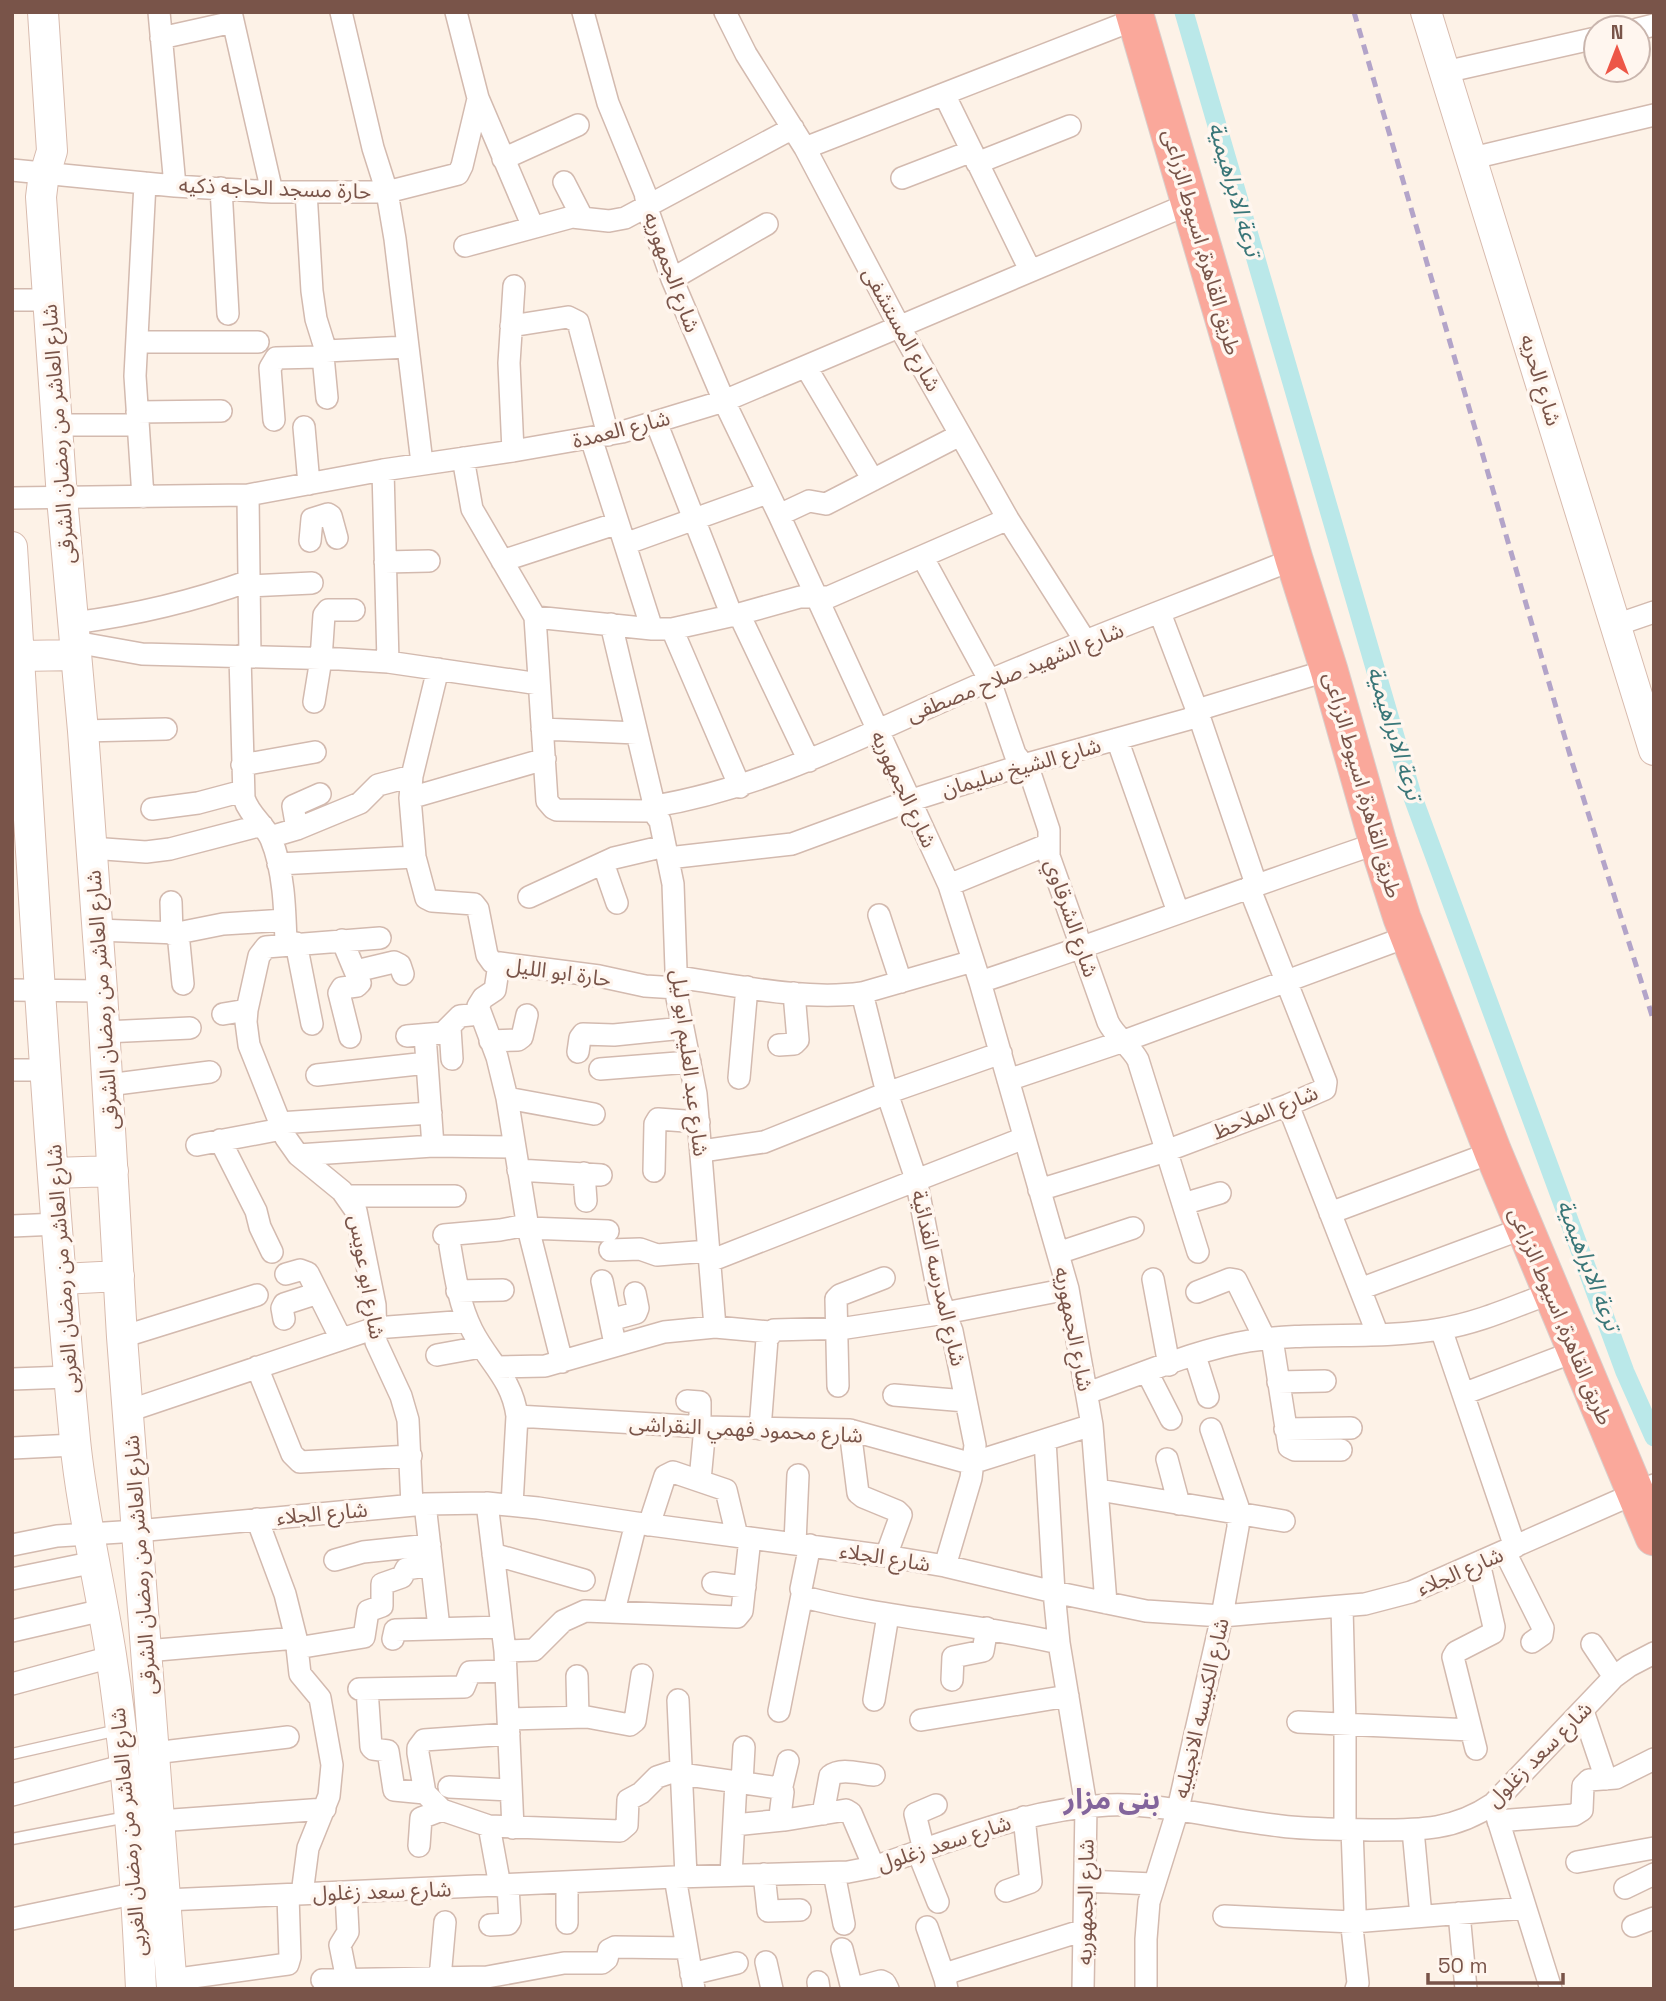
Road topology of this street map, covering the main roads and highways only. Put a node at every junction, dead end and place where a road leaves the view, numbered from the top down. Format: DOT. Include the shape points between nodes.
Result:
graph roads {
  1 [pos="1135,15"];
  2 [pos="1645,1489"];
  3 [pos="1654,1537"];
  1 -- 2 [label="highway, طريق القاهرة, اسيوط الزراعى" via="1409,936 1551,1293"];
  2 -- 3 [label="highway, طريق القاهرة, اسيوط الزراعى"];
}
